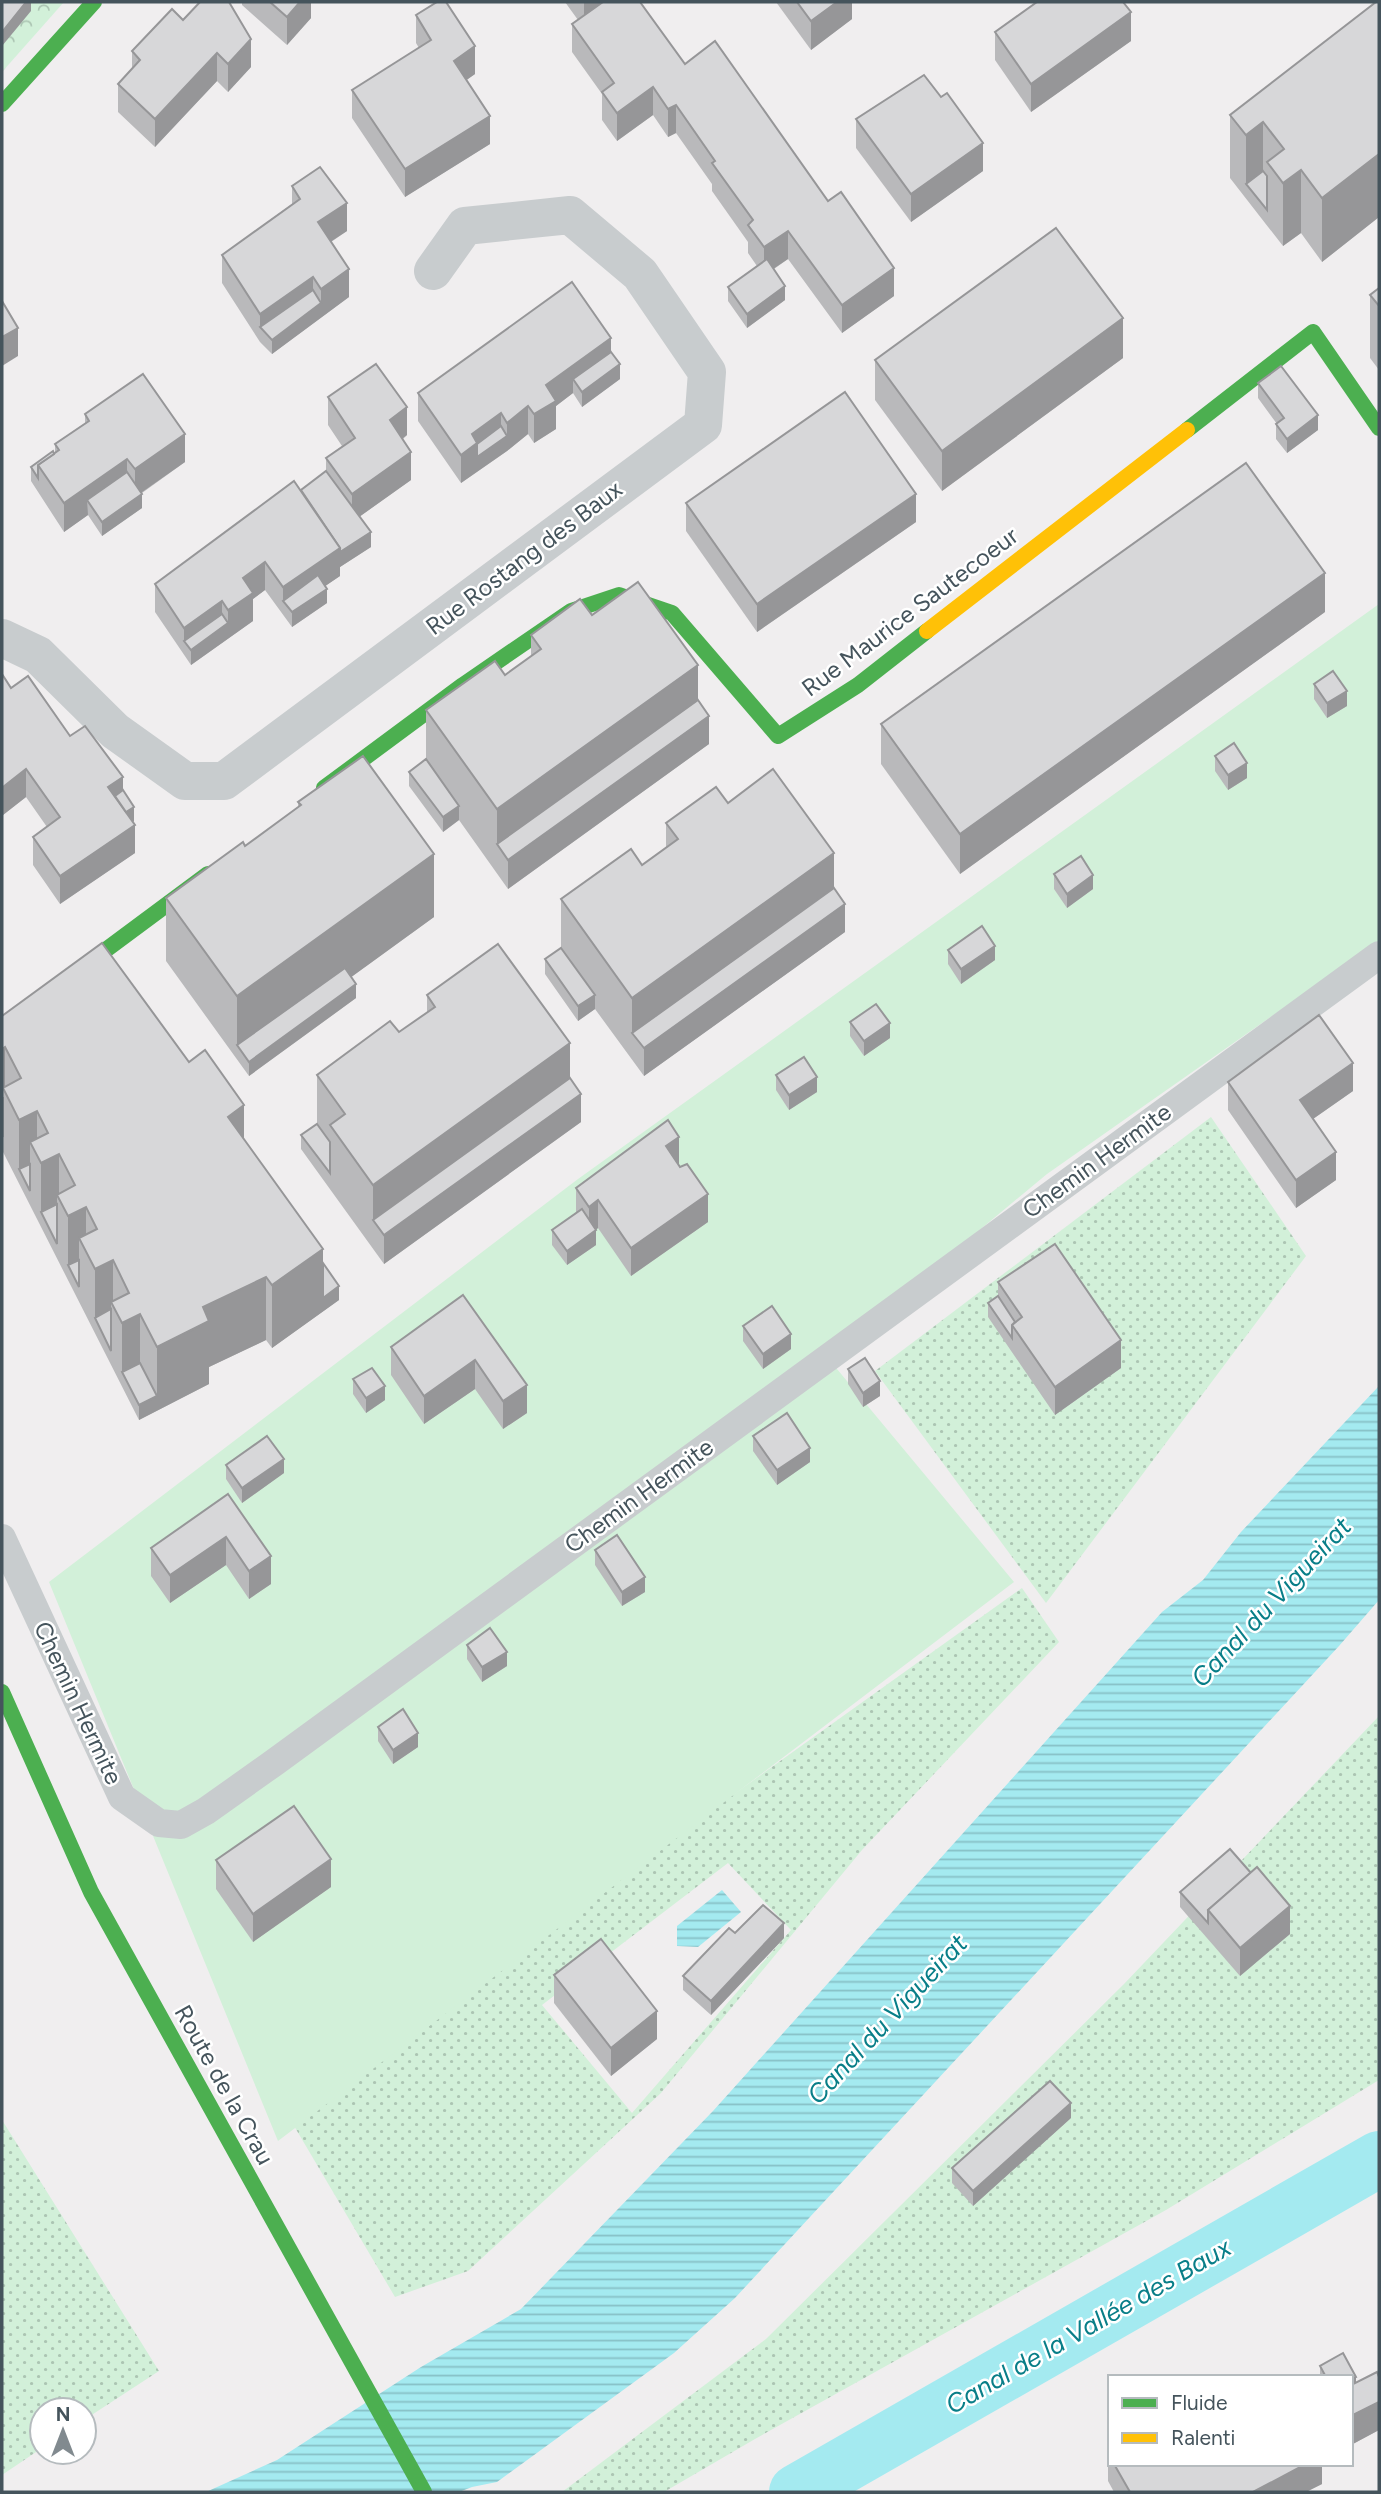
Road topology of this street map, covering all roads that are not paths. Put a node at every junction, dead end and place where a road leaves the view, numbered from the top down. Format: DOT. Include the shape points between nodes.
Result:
graph roads {
  1 [pos="94,2"];
  2 [pos="2,104"];
  3 [pos="433,271"];
  4 [pos="1379,428"];
  5 [pos="2,638"];
  6 [pos="310,799"];
  7 [pos="223,863"];
  8 [pos="1379,955"];
  9 [pos="2,1027"];
  10 [pos="2,1538"];
  11 [pos="2,1692"];
  12 [pos="425,2492"];
  1 -- 2 [label="street"];
  3 -- 5 [label="street, Rue Rostang des Baux" via="465,226 570,215 640,274 707,372 703,425 224,781 185,781 116,731 38,655"];
  4 -- 6 [label="street, Rue Maurice Sautecoeur" via="1313,332 858,685 778,736 672,613 620,595 571,611"];
  7 -- 9 [label="street"];
  8 -- 10 [label="lane, Chemin Hermite" via="275,1762 181,1825 159,1823 122,1797"];
  11 -- 12 [label="street, Route de la Crau" via="91,1892"];
}
